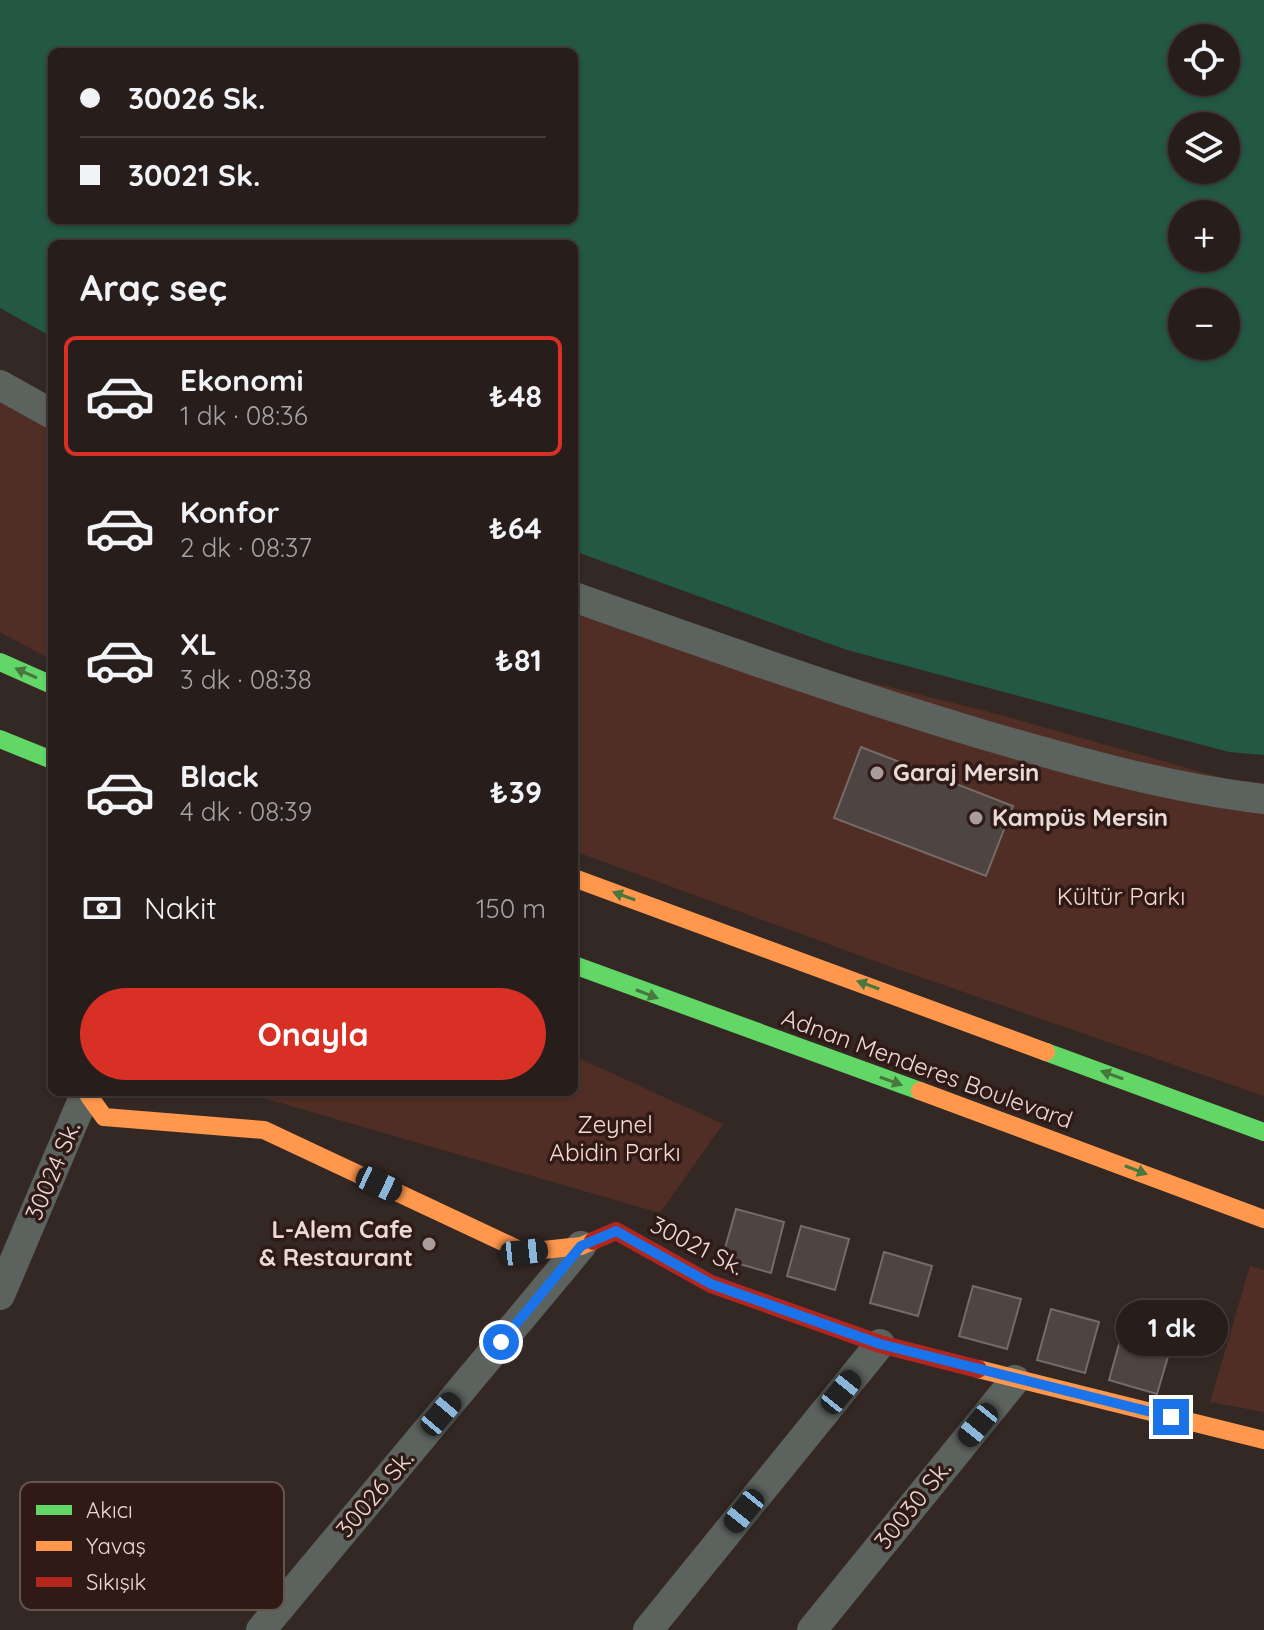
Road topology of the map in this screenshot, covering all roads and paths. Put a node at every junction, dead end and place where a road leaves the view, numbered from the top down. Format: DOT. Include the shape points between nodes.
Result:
graph roads {
  1 [pos="0,385"];
  2 [pos="48,412"];
  3 [pos="578,598"];
  4 [pos="0,662"];
  5 [pos="48,683"];
  6 [pos="0,739"];
  7 [pos="48,758"];
  8 [pos="1264,799"];
  9 [pos="578,879"];
  10 [pos="578,966"];
  11 [pos="86,1096"];
  12 [pos="89,1096"];
  13 [pos="1264,1132"];
  14 [pos="1264,1219"];
  15 [pos="581,1246"];
  16 [pos="0,1295"];
  17 [pos="880,1344"];
  18 [pos="1015,1380"];
  19 [pos="1264,1440"];
  20 [pos="284,1602"];
  21 [pos="278,1610"];
  22 [pos="261,1630"];
  23 [pos="648,1630"];
  24 [pos="812,1630"];
  1 -- 2 [label="street"];
  3 -- 8 [label="street" via="849,693 1065,759"];
  5 -- 4 [label="main road, one-way"];
  6 -- 7 [label="main road"];
  13 -- 9 [label="main road, one-way"];
  10 -- 14 [label="main road, Adnan Menderes Boulevard, one-way"];
  11 -- 16 [label="street, 30024 Sk."];
  12 -- 15 [label="main road, 30021 Sk." via="104,1117 264,1130 524,1252"];
  15 -- 17 [label="main road, 30021 Sk." via="616,1231 711,1284"];
  15 -- 20 [label="street, 30026 Sk."];
  17 -- 18 [label="main road, 30021 Sk."];
  17 -- 23 [label="street"];
  18 -- 19 [label="main road, 30021 Sk."];
  18 -- 24 [label="street, 30030 Sk."];
  21 -- 22 [label="street, 30026 Sk."];
}
